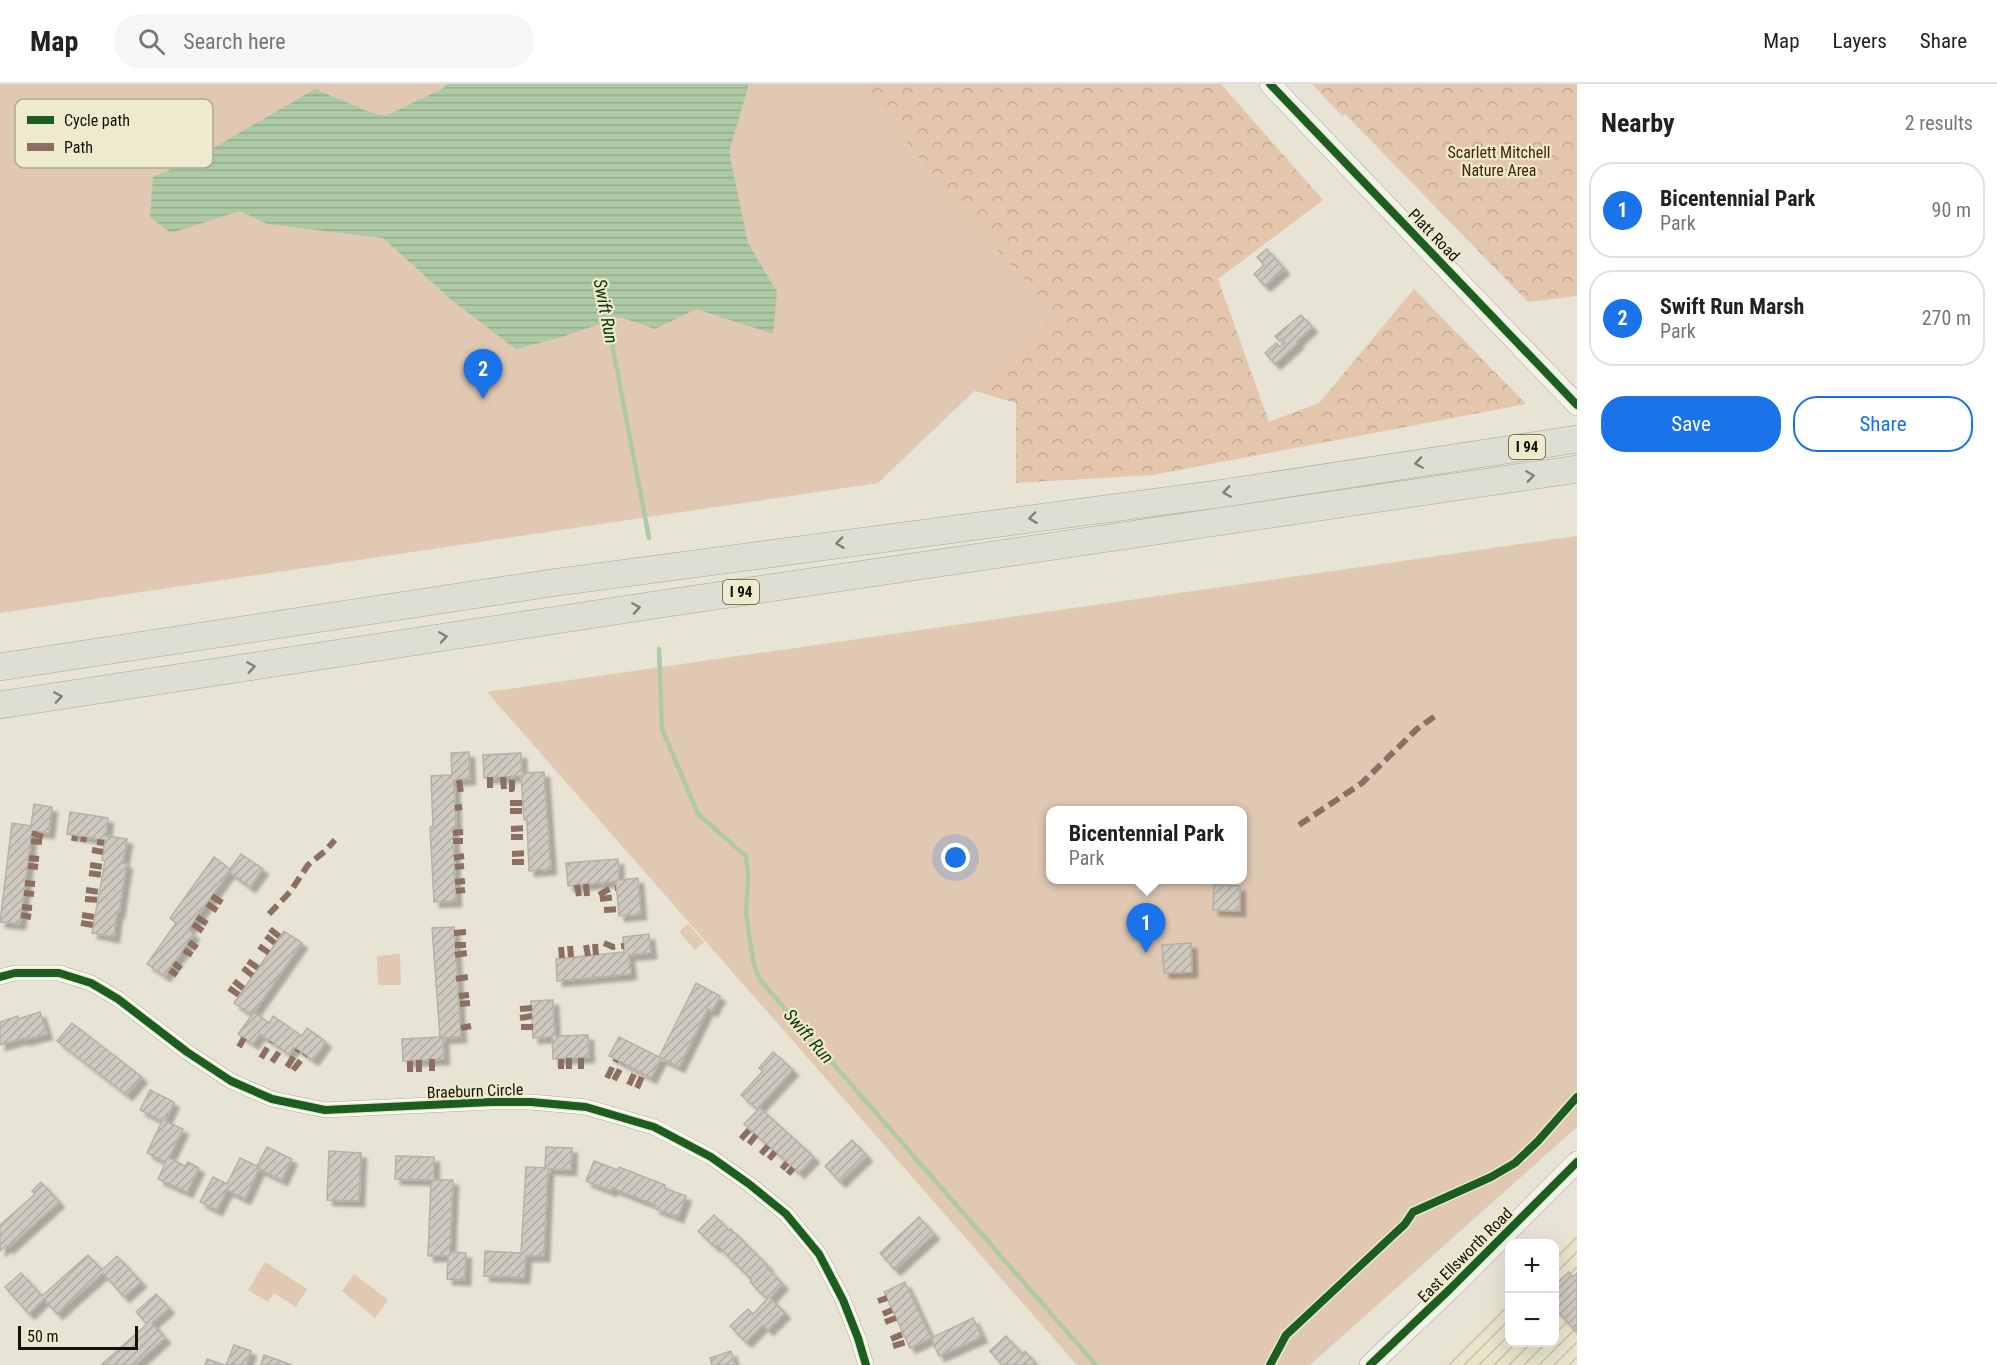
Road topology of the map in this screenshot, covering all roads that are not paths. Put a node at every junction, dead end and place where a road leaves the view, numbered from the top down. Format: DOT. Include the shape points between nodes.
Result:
graph roads {
  1 [pos="1270,84"];
  2 [pos="1577,405"];
  3 [pos="1577,439"];
  4 [pos="1577,469"];
  5 [pos="0,667"];
  6 [pos="0,705"];
  7 [pos="0,977"];
  8 [pos="1577,1162"];
  9 [pos="866,1365"];
  10 [pos="1370,1365"];
  1 -- 2 [label="main road, Platt Road"];
  3 -- 5 [label="highway, I 94, one-way" via="1218,494 551,583"];
  6 -- 4 [label="highway, I 94, one-way"];
  7 -- 9 [label="street, Braeburn Circle" via="59,973 91,983 231,1081 272,1099 325,1110 531,1102 586,1107 654,1127 711,1157 786,1214 819,1254 843,1300"];
  8 -- 10 [label="main road, East Ellsworth Road"];
}
